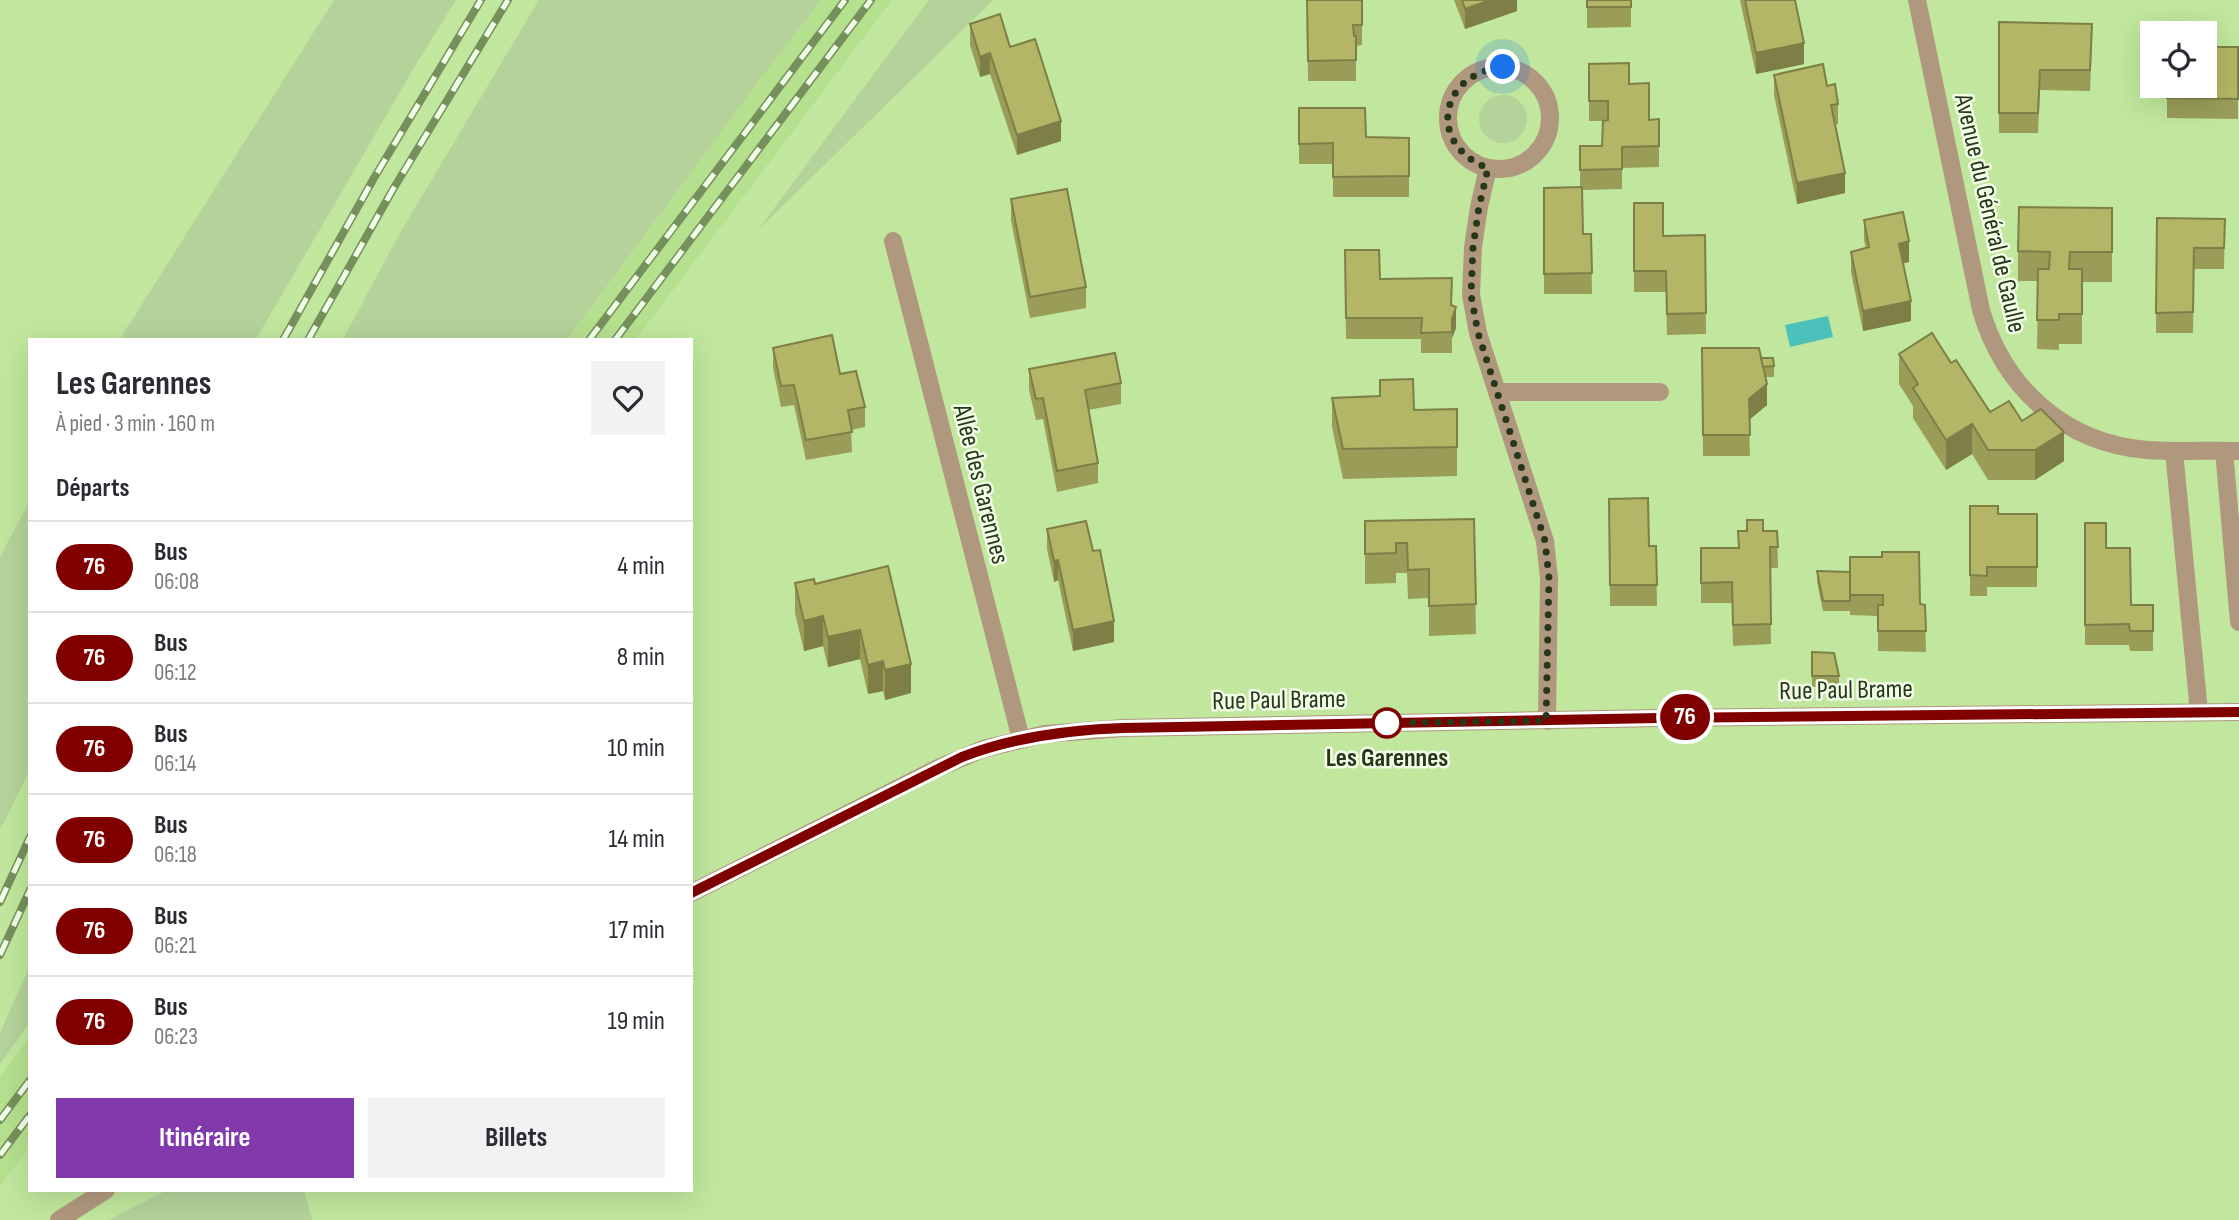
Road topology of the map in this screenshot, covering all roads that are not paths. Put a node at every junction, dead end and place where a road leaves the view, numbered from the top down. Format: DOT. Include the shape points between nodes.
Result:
graph roads {
  1 [pos="1917,0"];
  2 [pos="1488,168"];
  3 [pos="893,241"];
  4 [pos="1497,392"];
  5 [pos="1660,392"];
  6 [pos="2174,451"];
  7 [pos="2231,451"];
  8 [pos="2239,622"];
  9 [pos="2199,712"];
  10 [pos="2239,712"];
  11 [pos="1546,721"];
  12 [pos="1021,739"];
  13 [pos="693,892"];
  14 [pos="103,1192"];
  15 [pos="59,1220"];
  1 -- 6 [label="street, Avenue du Général de Gaulle" via="1982,310 1997,353 2038,404 2071,427 2127,447"];
  2 -- 2 [label="street" via="1503,169 1532,158 1548,132 1548,103 1531,78 1517,70 1488,68 1462,83 1453,96 1449,126 1454,140 1462,153"];
  2 -- 4 [label="street" via="1473,247 1471,295"];
  3 -- 12 [label="street, Allée des Garennes"];
  4 -- 5 [label="street"];
  4 -- 11 [label="street" via="1545,541"];
  6 -- 7 [label="street, Avenue du Général de Gaulle"];
  6 -- 9 [label="street"];
  7 -- 8 [label="street, Avenue du Général de Gaulle"];
  9 -- 10 [label="street, Rue Paul Brame"];
  9 -- 11 [label="street, Rue Paul Brame"];
  11 -- 12 [label="street, Rue Paul Brame" via="1089,729"];
  12 -- 13 [label="street, Rue Paul Brame" via="938,768"];
  14 -- 15 [label="street"];
}
